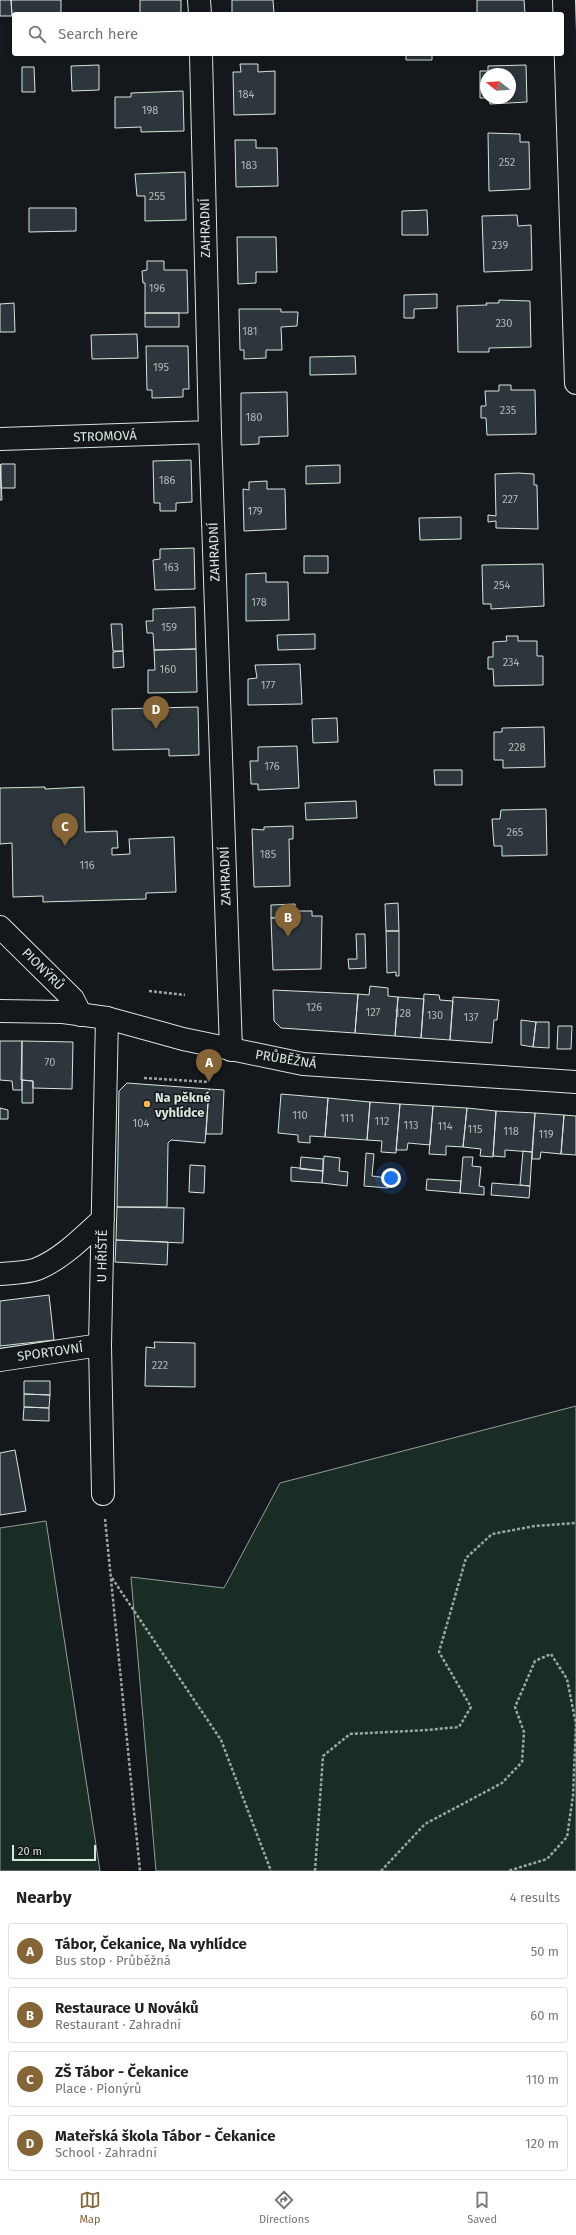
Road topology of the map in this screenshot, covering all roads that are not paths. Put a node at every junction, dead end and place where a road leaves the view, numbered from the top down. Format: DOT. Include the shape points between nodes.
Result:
graph roads {
  1 [pos="199,0"];
  2 [pos="564,0"];
  3 [pos="200,12"];
  4 [pos="201,56"];
  5 [pos="576,382"];
  6 [pos="210,432"];
  7 [pos="0,439"];
  8 [pos="0,927"];
  9 [pos="0,1011"];
  10 [pos="81,1015"];
  11 [pos="107,1018"];
  12 [pos="231,1050"];
  13 [pos="576,1082"];
  14 [pos="103,1219"];
  15 [pos="0,1274"];
  16 [pos="100,1345"];
  17 [pos="0,1360"];
  18 [pos="103,1494"];
  1 -- 3 [label="street"];
  2 -- 5 [label="street"];
  4 -- 6 [label="street, ZAHRADNÍ"];
  6 -- 7 [label="street, STROMOVÁ"];
  6 -- 12 [label="street, ZAHRADNÍ"];
  8 -- 10 [label="street, PIONÝRŮ" via="73,999"];
  9 -- 10 [label="street, PRŮBĚŽNÁ"];
  10 -- 11 [label="street, PRŮBĚŽNÁ"];
  11 -- 12 [label="street, PRŮBĚŽNÁ"];
  11 -- 14 [label="street, U HŘIŠTĚ"];
  12 -- 13 [label="street, PRŮBĚŽNÁ" via="303,1064"];
  14 -- 15 [label="street" via="54,1260 32,1270"];
  14 -- 16 [label="street, U HŘIŠTĚ"];
  16 -- 17 [label="street, SPORTOVNÍ"];
  16 -- 18 [label="street, U HŘIŠTĚ"];
}
